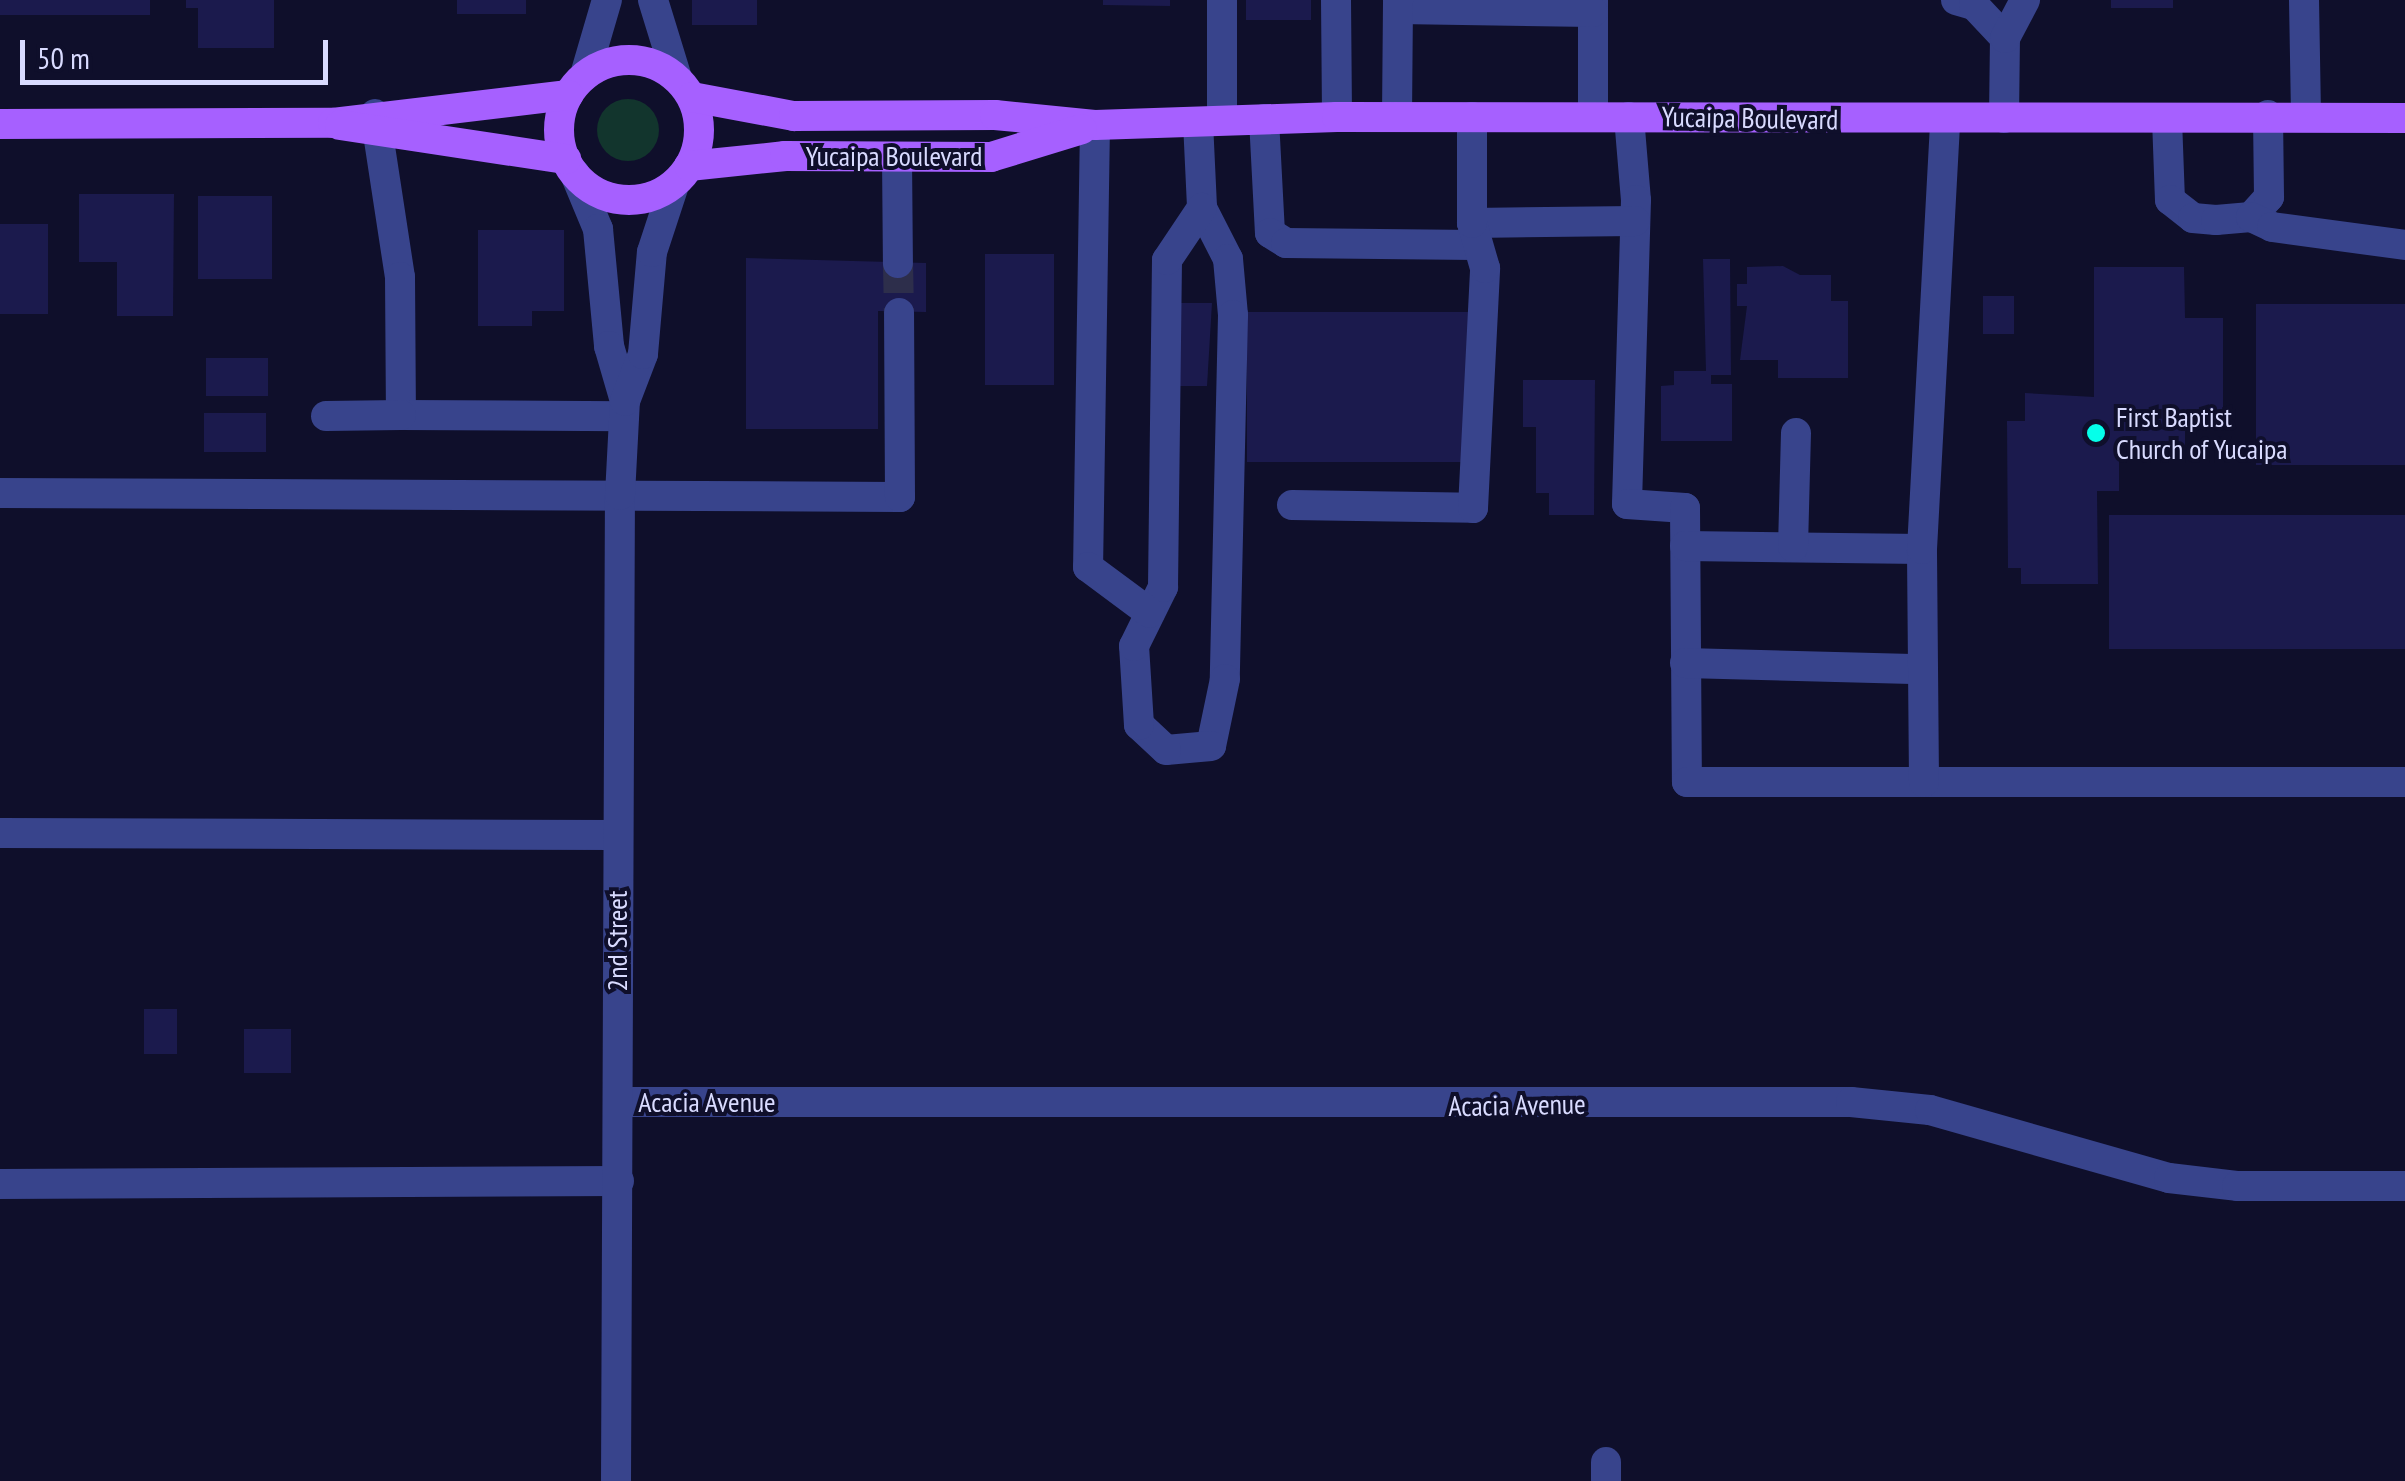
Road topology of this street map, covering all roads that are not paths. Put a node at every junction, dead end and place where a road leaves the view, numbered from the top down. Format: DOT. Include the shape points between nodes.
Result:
graph roads {
  1 [pos="607,0"];
  2 [pos="653,0"];
  3 [pos="1222,0"];
  4 [pos="1336,0"];
  5 [pos="1956,0"];
  6 [pos="2025,0"];
  7 [pos="2304,0"];
  8 [pos="1398,4"];
  9 [pos="1592,6"];
  10 [pos="2005,38"];
  11 [pos="576,85"];
  12 [pos="684,87"];
  13 [pos="2306,114"];
  14 [pos="2268,115"];
  15 [pos="1472,116"];
  16 [pos="1593,116"];
  17 [pos="1630,116"];
  18 [pos="1337,117"];
  19 [pos="1397,117"];
  20 [pos="2004,118"];
  21 [pos="2405,118"];
  22 [pos="1264,119"];
  23 [pos="2167,119"];
  24 [pos="1945,120"];
  25 [pos="1210,121"];
  26 [pos="0,124"];
  27 [pos="375,124"];
  28 [pos="1094,126"];
  29 [pos="897,158"];
  30 [pos="570,167"];
  31 [pos="682,176"];
  32 [pos="1202,208"];
  33 [pos="2251,218"];
  34 [pos="1635,222"];
  35 [pos="1474,234"];
  36 [pos="2405,245"];
  37 [pos="898,263"];
  38 [pos="899,314"];
  39 [pos="625,409"];
  40 [pos="401,415"];
  41 [pos="326,416"];
  42 [pos="1796,433"];
  43 [pos="0,493"];
  44 [pos="620,496"];
  45 [pos="1292,505"];
  46 [pos="1684,546"];
  47 [pos="1793,547"];
  48 [pos="1922,548"];
  49 [pos="1150,613"];
  50 [pos="1684,663"];
  51 [pos="1922,668"];
  52 [pos="1924,782"];
  53 [pos="2405,782"];
  54 [pos="0,834"];
  55 [pos="617,836"];
  56 [pos="618,1102"];
  57 [pos="618,1181"];
  58 [pos="0,1184"];
  59 [pos="2405,1186"];
  60 [pos="616,1481"];
  1 -- 11 [label="street"];
  2 -- 12 [label="street"];
  3 -- 25 [label="street"];
  4 -- 18 [label="street"];
  5 -- 10 [label="street" via="1974,6"];
  6 -- 10 [label="street"];
  7 -- 13 [label="street"];
  8 -- 9 [label="street"];
  8 -- 19 [label="street"];
  9 -- 16 [label="street"];
  10 -- 20 [label="street"];
  11 -- 12 [label="main road" via="610,61 633,59"];
  11 -- 27 [label="main road"];
  11 -- 30 [label="main road" via="558,128"];
  12 -- 28 [label="main road, Yucaipa Boulevard" via="794,116 995,114"];
  12 -- 31 [label="main road" via="698,144"];
  13 -- 14 [label="main road, Yucaipa Boulevard"];
  13 -- 21 [label="main road, Yucaipa Boulevard"];
  14 -- 23 [label="main road, Yucaipa Boulevard"];
  14 -- 33 [label="street" via="2269,197"];
  15 -- 16 [label="main road, Yucaipa Boulevard"];
  15 -- 19 [label="main road, Yucaipa Boulevard"];
  15 -- 35 [label="street"];
  16 -- 17 [label="main road, Yucaipa Boulevard"];
  17 -- 24 [label="main road, Yucaipa Boulevard"];
  17 -- 34 [label="street"];
  18 -- 19 [label="main road, Yucaipa Boulevard"];
  18 -- 22 [label="main road, Yucaipa Boulevard"];
  20 -- 23 [label="main road, Yucaipa Boulevard"];
  20 -- 24 [label="main road, Yucaipa Boulevard"];
  22 -- 25 [label="main road, Yucaipa Boulevard"];
  22 -- 35 [label="street" via="1270,233 1286,242"];
  23 -- 33 [label="street" via="2170,200 2194,218"];
  24 -- 48 [label="street"];
  25 -- 28 [label="main road, Yucaipa Boulevard"];
  25 -- 32 [label="street"];
  26 -- 27 [label="main road"];
  27 -- 30 [label="main road"];
  27 -- 40 [label="street" via="400,277"];
  28 -- 29 [label="main road, Yucaipa Boulevard" via="991,157"];
  28 -- 49 [label="street" via="1088,567"];
  29 -- 31 [label="main road, Yucaipa Boulevard" via="785,156"];
  29 -- 37 [label="street"];
  30 -- 31 [label="main road" via="606,196 628,200"];
  30 -- 39 [label="street, 2nd Street" via="598,229 610,346"];
  31 -- 39 [label="street, 2nd Street" via="652,252 643,354"];
  32 -- 49 [label="street" via="1166,260 1162,588"];
  32 -- 49 [label="street" via="1228,259 1233,315 1225,679 1211,746 1166,750 1139,725 1134,646"];
  33 -- 36 [label="street" via="2272,227"];
  34 -- 35 [label="street"];
  34 -- 46 [label="street" via="1627,504 1684,508"];
  35 -- 45 [label="street" via="1486,268 1474,508"];
  38 -- 44 [label="street" via="900,498"];
  39 -- 40 [label="street"];
  39 -- 44 [label="street, 2nd Street"];
  40 -- 41 [label="street"];
  42 -- 47 [label="street"];
  43 -- 44 [label="street"];
  44 -- 55 [label="street, 2nd Street"];
  46 -- 47 [label="street"];
  46 -- 50 [label="street"];
  47 -- 48 [label="street"];
  48 -- 51 [label="street"];
  50 -- 51 [label="street"];
  50 -- 52 [label="street" via="1687,782"];
  51 -- 52 [label="street"];
  52 -- 53 [label="street"];
  54 -- 55 [label="street"];
  55 -- 56 [label="street, 2nd Street"];
  56 -- 57 [label="street, 2nd Street"];
  56 -- 59 [label="street, Acacia Avenue" via="1851,1102 1930,1110 2169,1178 2237,1186"];
  57 -- 58 [label="street"];
  57 -- 60 [label="street, 2nd Street"];
}
